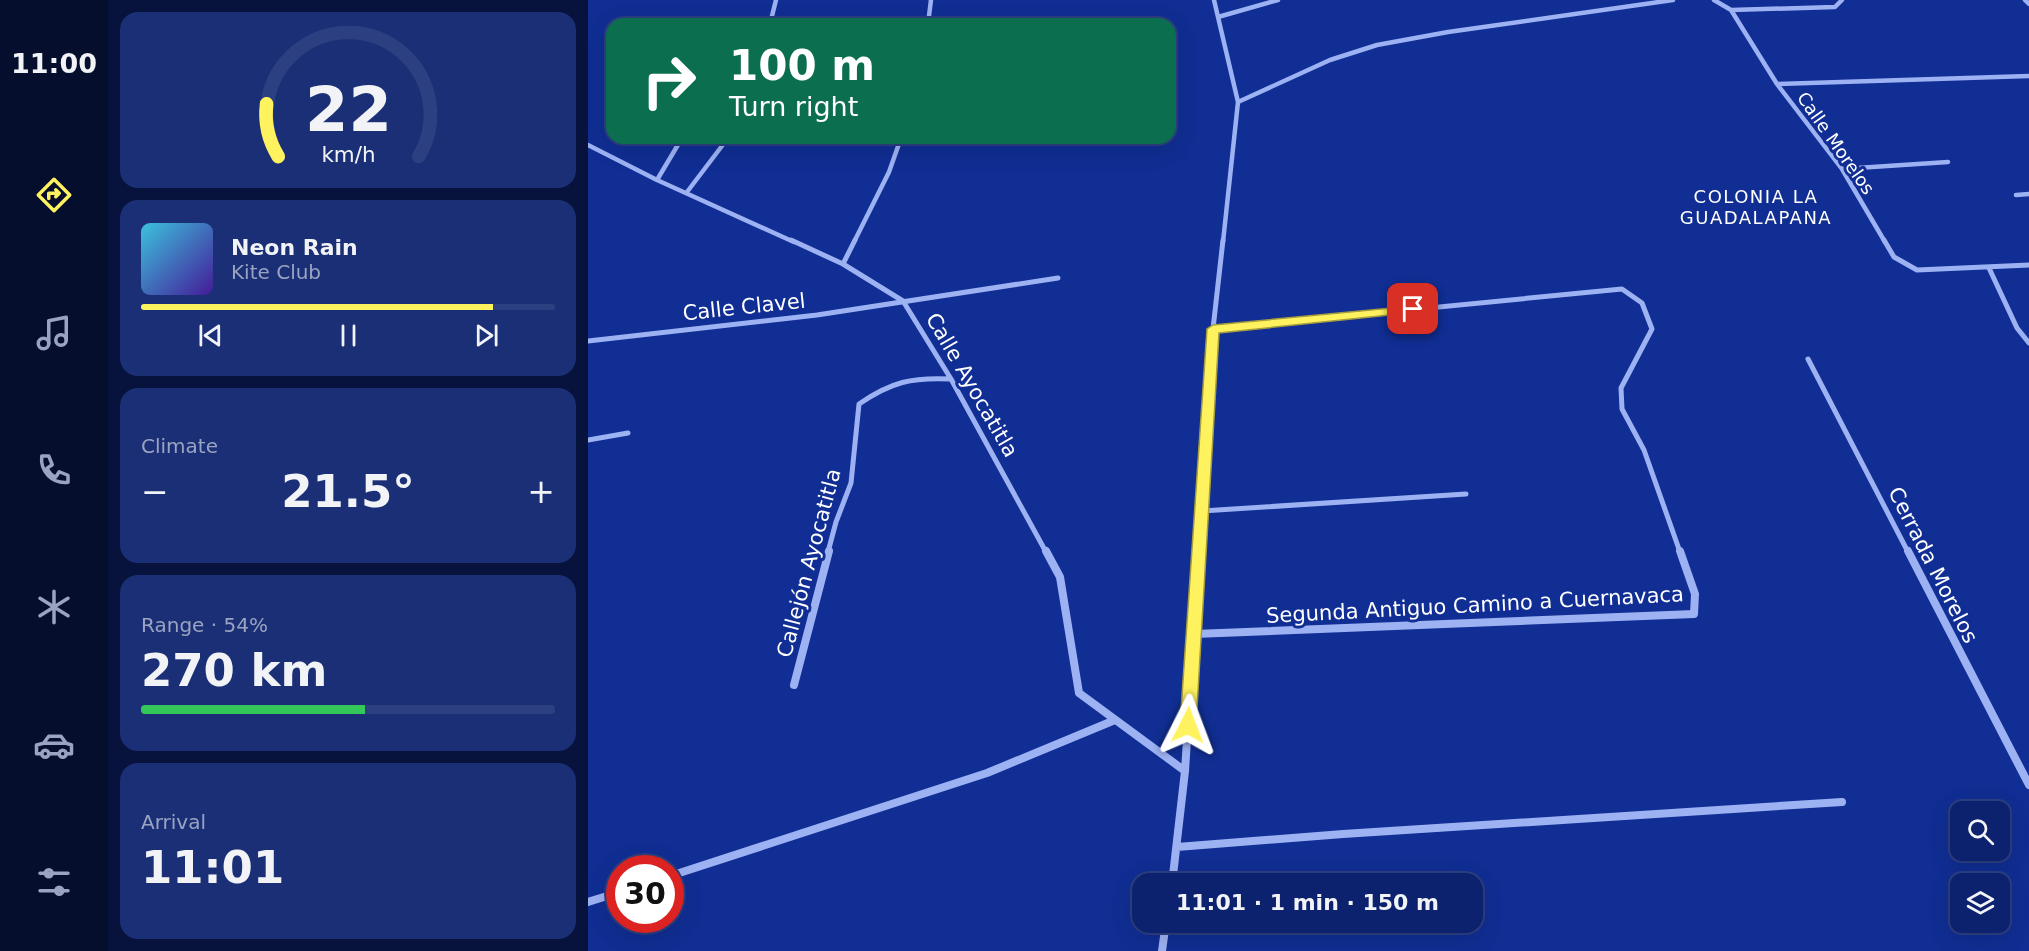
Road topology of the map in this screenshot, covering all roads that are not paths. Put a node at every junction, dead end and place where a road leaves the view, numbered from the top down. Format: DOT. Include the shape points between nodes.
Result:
graph roads {
  1 [pos="776,0"];
  2 [pos="931,0"];
  3 [pos="1214,0"];
  4 [pos="1278,0"];
  5 [pos="1673,0"];
  6 [pos="1714,0"];
  7 [pos="1842,0"];
  8 [pos="2025,0"];
  9 [pos="2029,4"];
  10 [pos="1731,10"];
  11 [pos="1218,17"];
  12 [pos="772,18"];
  13 [pos="929,18"];
  14 [pos="2029,76"];
  15 [pos="1777,84"];
  16 [pos="1238,102"];
  17 [pos="678,144"];
  18 [pos="723,144"];
  19 [pos="900,144"];
  20 [pos="588,145"];
  21 [pos="1948,162"];
  22 [pos="1842,169"];
  23 [pos="657,180"];
  24 [pos="687,192"];
  25 [pos="2016,195"];
  26 [pos="2029,195"];
  27 [pos="843,264"];
  28 [pos="2029,266"];
  29 [pos="1989,268"];
  30 [pos="1058,279"];
  31 [pos="903,301"];
  32 [pos="1213,329"];
  33 [pos="588,341"];
  34 [pos="2029,343"];
  35 [pos="1808,359"];
  36 [pos="951,378"];
  37 [pos="628,433"];
  38 [pos="588,440"];
  39 [pos="1466,494"];
  40 [pos="1202,511"];
  41 [pos="1194,634"];
  42 [pos="794,685"];
  43 [pos="1115,720"];
  44 [pos="1185,771"];
  45 [pos="2029,785"];
  46 [pos="1842,802"];
  47 [pos="1177,847"];
  48 [pos="684,871"];
  49 [pos="1173,873"];
  50 [pos="606,896"];
  51 [pos="588,902"];
  52 [pos="1164,933"];
  53 [pos="1162,951"];
  1 -- 12 [label="street"];
  2 -- 13 [label="street"];
  3 -- 11 [label="street"];
  4 -- 11 [label="street"];
  5 -- 16 [label="street" via="1377,45 1330,60"];
  6 -- 10 [label="street"];
  7 -- 10 [label="street" via="1835,7"];
  8 -- 9 [label="street"];
  10 -- 15 [label="street, Calle Morelos"];
  11 -- 16 [label="street"];
  14 -- 15 [label="street"];
  15 -- 22 [label="street, Calle Morelos"];
  16 -- 32 [label="street"];
  17 -- 23 [label="street"];
  18 -- 24 [label="street"];
  19 -- 27 [label="street"];
  20 -- 23 [label="street, Calle Ayocatitla"];
  21 -- 22 [label="street"];
  22 -- 29 [label="street, Calle Morelos" via="1894,257 1917,270"];
  23 -- 24 [label="street, Calle Ayocatitla"];
  24 -- 27 [label="street, Calle Ayocatitla"];
  25 -- 26 [label="street"];
  27 -- 31 [label="street, Calle Ayocatitla"];
  28 -- 29 [label="street, Calle Morelos"];
  29 -- 34 [label="street" via="2017,328"];
  30 -- 31 [label="street, Calle Clavel"];
  31 -- 33 [label="street, Calle Clavel" via="817,315"];
  31 -- 36 [label="street, Calle Ayocatitla"];
  32 -- 40 [label="street"];
  32 -- 41 [label="street, Segunda Antiguo Camino a Cuernavaca" via="1622,289 1642,303 1652,329 1621,388 1622,409 1644,450 1695,594 1694,614"];
  35 -- 45 [label="street, Cerrada Morelos"];
  36 -- 42 [label="street, Callejón Ayocatitla" via="920,376 883,387 859,404 851,483 836,522"];
  36 -- 43 [label="street, Calle Ayocatitla" via="1060,577 1079,693"];
  37 -- 38 [label="street"];
  39 -- 40 [label="street"];
  40 -- 41 [label="street"];
  41 -- 44 [label="street"];
  43 -- 44 [label="street, Calle Ayocatitla"];
  43 -- 48 [label="street" via="987,773"];
  44 -- 47 [label="street"];
  46 -- 47 [label="street"];
  47 -- 49 [label="street"];
  50 -- 51 [label="street"];
  52 -- 53 [label="street"];
}
